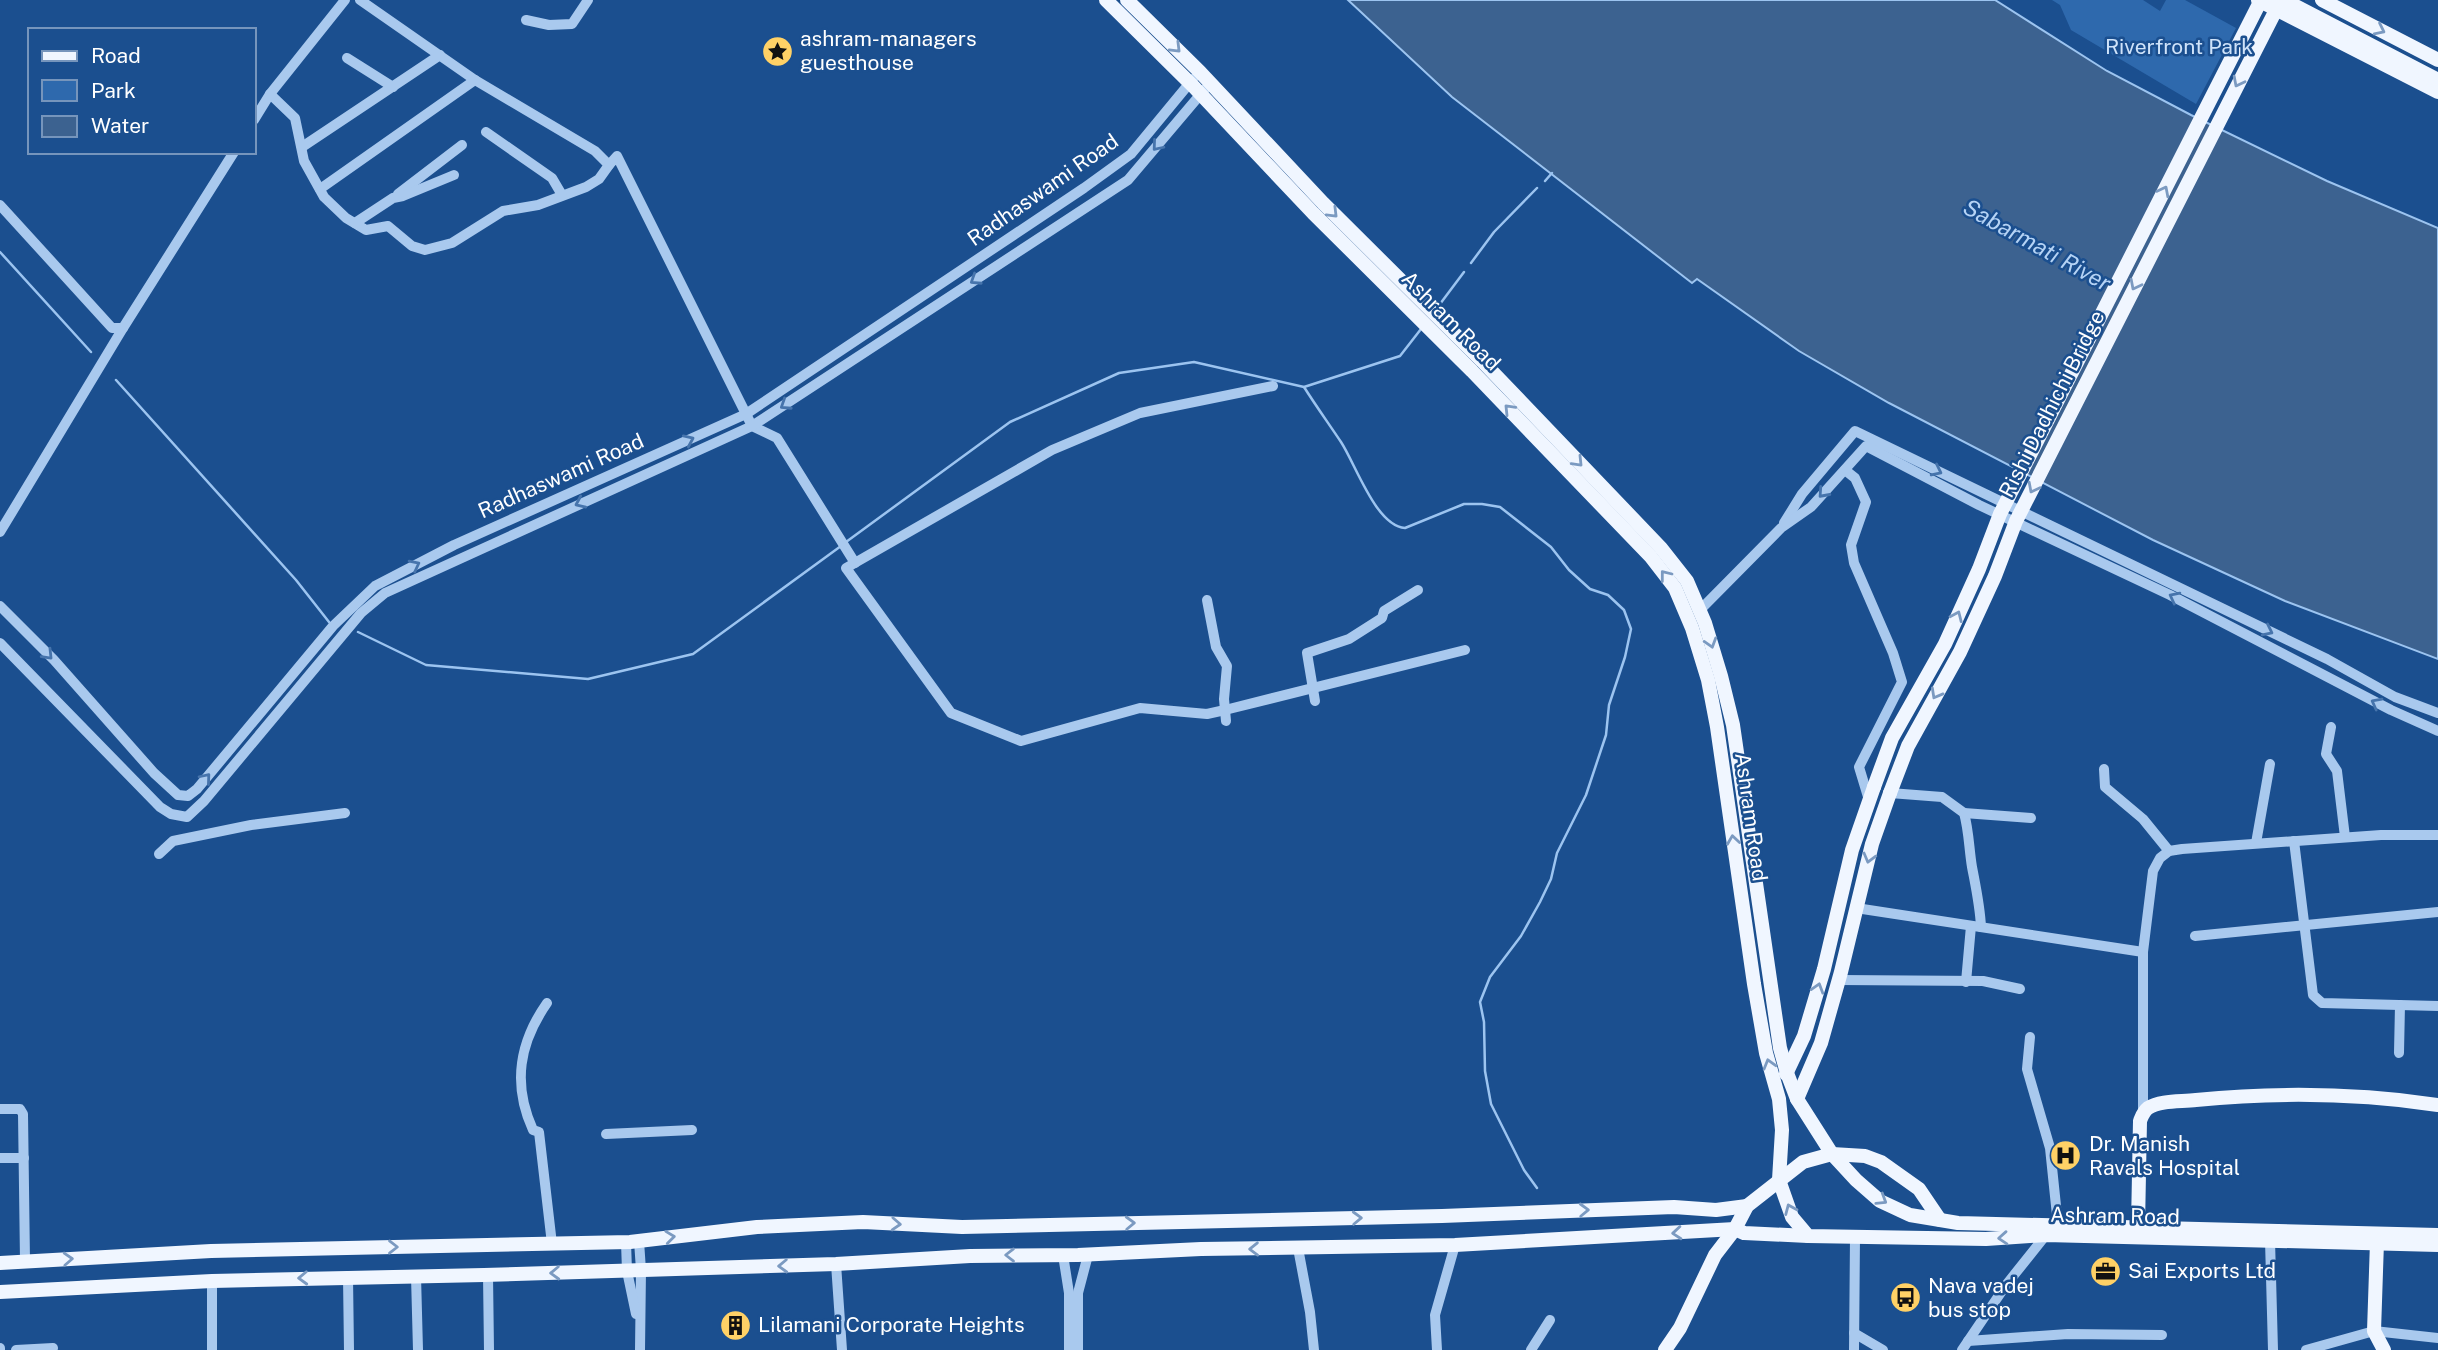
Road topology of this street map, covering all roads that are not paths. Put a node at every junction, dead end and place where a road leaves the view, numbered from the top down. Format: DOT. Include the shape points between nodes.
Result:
graph roads {
  1 [pos="345,0"];
  2 [pos="360,0"];
  3 [pos="588,0"];
  4 [pos="1106,0"];
  5 [pos="1127,0"];
  6 [pos="2259,0"];
  7 [pos="2282,0"];
  8 [pos="2322,0"];
  9 [pos="526,20"];
  10 [pos="440,55"];
  11 [pos="347,58"];
  12 [pos="2438,60"];
  13 [pos="1195,77"];
  14 [pos="475,79"];
  15 [pos="2433,83"];
  16 [pos="393,87"];
  17 [pos="1206,89"];
  18 [pos="270,94"];
  19 [pos="256,117"];
  20 [pos="486,132"];
  21 [pos="461,145"];
  22 [pos="302,147"];
  23 [pos="233,154"];
  24 [pos="609,165"];
  25 [pos="454,175"];
  26 [pos="320,189"];
  27 [pos="562,195"];
  28 [pos="393,198"];
  29 [pos="0,205"];
  30 [pos="355,223"];
  31 [pos="123,328"];
  32 [pos="1273,386"];
  33 [pos="746,414"];
  34 [pos="752,426"];
  35 [pos="1845,470"];
  36 [pos="1781,528"];
  37 [pos="0,532"];
  38 [pos="855,563"];
  39 [pos="1418,590"];
  40 [pos="1207,600"];
  41 [pos="0,606"];
  42 [pos="1693,613"];
  43 [pos="333,626"];
  44 [pos="343,634"];
  45 [pos="0,643"];
  46 [pos="1465,650"];
  47 [pos="1312,686"];
  48 [pos="1315,701"];
  49 [pos="2438,713"];
  50 [pos="1226,715"];
  51 [pos="2331,727"];
  52 [pos="2438,731"];
  53 [pos="2270,764"];
  54 [pos="2104,769"];
  55 [pos="1890,793"];
  56 [pos="1871,794"];
  57 [pos="188,796"];
  58 [pos="345,813"];
  59 [pos="1964,813"];
  60 [pos="187,817"];
  61 [pos="2031,818"];
  62 [pos="2438,835"];
  63 [pos="2346,837"];
  64 [pos="2294,841"];
  65 [pos="2256,844"];
  66 [pos="2169,852"];
  67 [pos="159,854"];
  68 [pos="1856,908"];
  69 [pos="2438,912"];
  70 [pos="2304,925"];
  71 [pos="1976,926"];
  72 [pos="2195,936"];
  73 [pos="2143,952"];
  74 [pos="1839,979"];
  75 [pos="1966,982"];
  76 [pos="2020,989"];
  77 [pos="547,1003"];
  78 [pos="2400,1005"];
  79 [pos="2438,1006"];
  80 [pos="2030,1037"];
  81 [pos="2399,1053"];
  82 [pos="1787,1073"];
  83 [pos="1779,1099"];
  84 [pos="1797,1099"];
  85 [pos="2438,1105"];
  86 [pos="0,1109"];
  87 [pos="2143,1113"];
  88 [pos="692,1130"];
  89 [pos="606,1134"];
  90 [pos="1832,1154"];
  91 [pos="0,1158"];
  92 [pos="23,1158"];
  93 [pos="1779,1180"];
  94 [pos="1747,1206"];
  95 [pos="1940,1220"];
  96 [pos="2057,1225"];
  97 [pos="2138,1226"];
  98 [pos="1739,1231"];
  99 [pos="2046,1235"];
  100 [pos="2438,1235"];
  101 [pos="1808,1236"];
  102 [pos="1855,1237"];
  103 [pos="2270,1240"];
  104 [pos="633,1241"];
  105 [pos="2377,1242"];
  106 [pos="552,1244"];
  107 [pos="1455,1245"];
  108 [pos="2438,1245"];
  109 [pos="1298,1248"];
  110 [pos="1063,1255"];
  111 [pos="1088,1255"];
  112 [pos="25,1261"];
  113 [pos="0,1263"];
  114 [pos="836,1264"];
  115 [pos="634,1271"];
  116 [pos="488,1275"];
  117 [pos="416,1276"];
  118 [pos="348,1277"];
  119 [pos="212,1281"];
  120 [pos="0,1292"];
  121 [pos="1550,1320"];
  122 [pos="2374,1331"];
  123 [pos="1854,1333"];
  124 [pos="2162,1335"];
  125 [pos="2438,1338"];
  126 [pos="2346,1344"];
  127 [pos="1965,1345"];
  128 [pos="53,1348"];
  129 [pos="16,1350"];
  130 [pos="212,1350"];
  131 [pos="349,1350"];
  132 [pos="418,1350"];
  133 [pos="489,1350"];
  134 [pos="640,1350"];
  135 [pos="842,1350"];
  136 [pos="1069,1350"];
  137 [pos="1078,1350"];
  138 [pos="1314,1350"];
  139 [pos="1437,1350"];
  140 [pos="1531,1350"];
  141 [pos="1665,1350"];
  142 [pos="1675,1350"];
  143 [pos="1854,1350"];
  144 [pos="1883,1350"];
  145 [pos="2273,1350"];
  146 [pos="2306,1350"];
  147 [pos="2384,1350"];
  1 -- 18 [label="street"];
  2 -- 10 [label="street"];
  3 -- 9 [label="street" via="572,24"];
  4 -- 13 [label="main road, Ashram Road"];
  5 -- 13 [label="main road, Ashram Road, one-way"];
  6 -- 15 [label="main road"];
  56 -- 6 [label="main road, Rishi Dadhichi Bridge, one-way, bridge" via="1892,738 1945,645 2000,514"];
  7 -- 15 [label="main road"];
  7 -- 55 [label="main road, Rishi Dadhichi Bridge, one-way, bridge" via="2016,522 1960,652 1908,746"];
  8 -- 12 [label="main road, one-way"];
  10 -- 14 [label="street"];
  10 -- 16 [label="street"];
  11 -- 16 [label="street"];
  13 -- 17 [label="main road, Ashram Road"];
  13 -- 33 [label="street, Radhaswami Road" via="1131,154"];
  14 -- 24 [label="street" via="595,151"];
  14 -- 26 [label="street"];
  16 -- 22 [label="street"];
  17 -- 34 [label="street, Radhaswami Road, one-way" via="1128,180"];
  17 -- 42 [label="main road, Ashram Road" via="1313,213 1651,557"];
  18 -- 19 [label="street"];
  18 -- 22 [label="street" via="295,118"];
  20 -- 27 [label="street" via="552,178"];
  21 -- 28 [label="street"];
  22 -- 26 [label="street" via="304,161"];
  23 -- 31 [label="street"];
  24 -- 27 [label="street" via="599,179"];
  24 -- 33 [label="street" via="617,156"];
  25 -- 28 [label="street"];
  26 -- 30 [label="street"];
  27 -- 30 [label="street" via="503,211 452,243 425,250 412,246 388,226 366,230"];
  28 -- 30 [label="street"];
  29 -- 31 [label="street" via="112,328"];
  31 -- 37 [label="street"];
  32 -- 38 [label="street" via="1140,413 1052,450"];
  33 -- 34 [label="street"];
  43 -- 33 [label="street, Radhaswami Road, one-way" via="375,586 454,545"];
  34 -- 38 [label="street" via="777,438"];
  34 -- 44 [label="street, Radhaswami Road, one-way" via="385,593"];
  35 -- 36 [label="street, one-way" via="1811,507"];
  52 -- 35 [label="street, one-way" via="1866,446"];
  35 -- 56 [label="street" via="1855,478 1866,502 1851,545 1854,563 1902,682 1859,767"];
  36 -- 42 [label="street"];
  36 -- 49 [label="street, one-way" via="1802,494 1855,431 2327,659 2395,697"];
  38 -- 50 [label="street" via="846,568 951,713 1021,741 1140,708"];
  39 -- 47 [label="street" via="1349,639 1307,653"];
  40 -- 50 [label="street" via="1216,647 1227,666"];
  41 -- 57 [label="street, one-way" via="153,773 178,795"];
  42 -- 82 [label="main road, Ashram Road, one-way" via="1721,676 1733,725"];
  83 -- 42 [label="main road, Ashram Road, one-way" via="1766,1053 1717,727"];
  43 -- 44 [label="street"];
  57 -- 43 [label="street, Radhaswami Road, one-way"];
  44 -- 60 [label="street, Radhaswami Road"];
  45 -- 60 [label="street" via="160,807"];
  46 -- 47 [label="street"];
  47 -- 48 [label="street"];
  47 -- 50 [label="street"];
  51 -- 63 [label="street" via="2326,754 2337,771"];
  53 -- 65 [label="street"];
  54 -- 66 [label="street" via="2105,787 2143,819"];
  55 -- 59 [label="street" via="1941,797"];
  55 -- 68 [label="main road, Rishi Dadhichi Bridge, one-way"];
  82 -- 56 [label="main road, Rishi Dadhichi Bridge, one-way" via="1804,1036"];
  57 -- 60 [label="street"];
  58 -- 67 [label="street" via="173,841"];
  59 -- 61 [label="street"];
  59 -- 71 [label="street" via="1979,898"];
  62 -- 63 [label="street"];
  63 -- 64 [label="street"];
  64 -- 65 [label="street"];
  64 -- 70 [label="street"];
  65 -- 66 [label="street"];
  66 -- 73 [label="street" via="2153,871"];
  68 -- 71 [label="street"];
  68 -- 74 [label="main road, Rishi Dadhichi Bridge"];
  69 -- 70 [label="street"];
  70 -- 72 [label="street"];
  70 -- 78 [label="street" via="2316,1000"];
  71 -- 73 [label="street"];
  71 -- 75 [label="street"];
  73 -- 87 [label="street"];
  74 -- 75 [label="street"];
  74 -- 84 [label="main road, Rishi Dadhichi Bridge" via="1821,1043"];
  75 -- 76 [label="street"];
  77 -- 106 [label="street" via="521,1056 526,1115 533,1130 539,1132"];
  78 -- 79 [label="street"];
  78 -- 81 [label="street"];
  80 -- 96 [label="street" via="2027,1069 2050,1148"];
  82 -- 83 [label="main road, Rishi Dadhichi Bridge"];
  82 -- 84 [label="main road, Ashram Road"];
  83 -- 93 [label="main road, Ashram Road"];
  84 -- 90 [label="main road, Ashram Road"];
  85 -- 87 [label="main road" via="2370,1096 2292,1094 2157,1104"];
  86 -- 92 [label="street" via="20,1109 23,1114"];
  87 -- 97 [label="main road"];
  88 -- 89 [label="street"];
  90 -- 93 [label="main road" via="1803,1162"];
  90 -- 95 [label="main road, Ashram Road, one-way" via="1880,1201 1910,1215"];
  90 -- 95 [label="main road" via="1866,1156 1881,1162 1919,1189"];
  91 -- 92 [label="street"];
  92 -- 112 [label="street"];
  93 -- 94 [label="main road"];
  101 -- 93 [label="main road, Ashram Road, one-way" via="1792,1217"];
  94 -- 98 [label="main road"];
  104 -- 94 [label="main road, one-way" via="757,1227 863,1222 987,1227"];
  95 -- 96 [label="main road, Ashram Road"];
  96 -- 97 [label="main road, Ashram Road"];
  97 -- 100 [label="main road, Ashram Road"];
  98 -- 101 [label="main road"];
  98 -- 107 [label="main road, one-way"];
  98 -- 141 [label="main road" via="1716,1255"];
  98 -- 142 [label="main road"];
  99 -- 102 [label="main road, Ashram Road, one-way"];
  99 -- 103 [label="main road, Ashram Road"];
  99 -- 127 [label="street"];
  101 -- 102 [label="main road, Ashram Road"];
  102 -- 123 [label="street"];
  103 -- 105 [label="main road, Ashram Road"];
  103 -- 145 [label="street"];
  104 -- 106 [label="main road"];
  104 -- 115 [label="street"];
  105 -- 108 [label="main road, Ashram Road"];
  105 -- 122 [label="main road"];
  112 -- 106 [label="main road, one-way" via="211,1251"];
  107 -- 109 [label="main road"];
  107 -- 139 [label="street" via="1435,1315"];
  109 -- 111 [label="main road, one-way"];
  109 -- 138 [label="street"];
  110 -- 111 [label="main road"];
  110 -- 114 [label="main road, one-way"];
  110 -- 136 [label="street" via="1069,1293"];
  111 -- 137 [label="street" via="1078,1293"];
  112 -- 113 [label="main road"];
  114 -- 115 [label="main road, one-way"];
  114 -- 135 [label="street"];
  115 -- 116 [label="main road, one-way"];
  115 -- 134 [label="street"];
  116 -- 117 [label="main road"];
  116 -- 133 [label="street"];
  117 -- 118 [label="main road"];
  117 -- 132 [label="street"];
  118 -- 119 [label="main road, one-way"];
  118 -- 131 [label="street"];
  119 -- 120 [label="main road"];
  119 -- 130 [label="street"];
  121 -- 140 [label="street"];
  122 -- 125 [label="street"];
  122 -- 126 [label="street"];
  122 -- 147 [label="main road"];
  123 -- 143 [label="street"];
  123 -- 144 [label="street"];
  124 -- 127 [label="street" via="2068,1334"];
  126 -- 146 [label="street"];
  128 -- 129 [label="street"];
}
